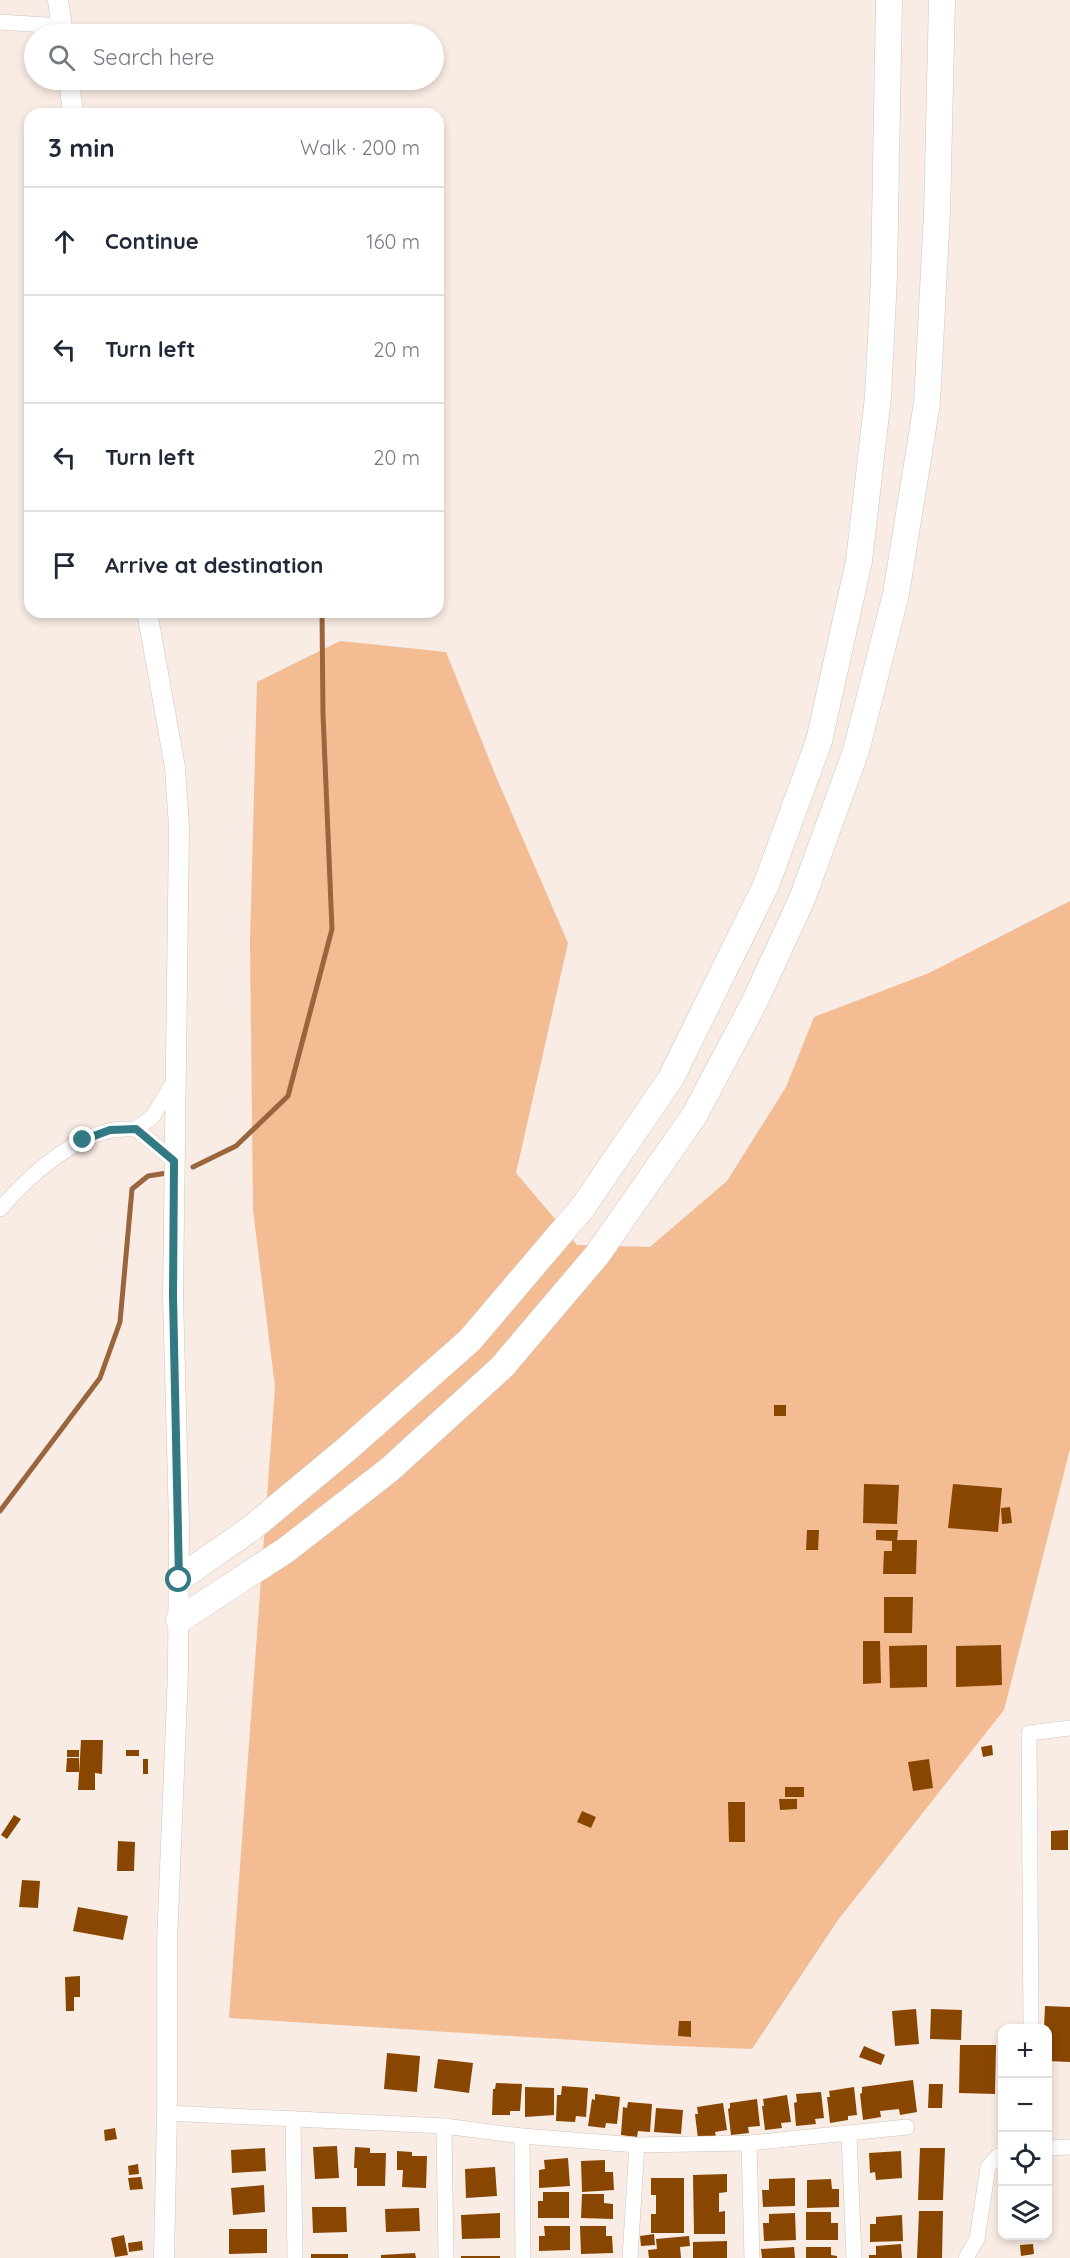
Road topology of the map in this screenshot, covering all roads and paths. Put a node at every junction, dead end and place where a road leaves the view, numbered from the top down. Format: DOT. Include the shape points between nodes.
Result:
graph roads {
  1 [pos="58,0"];
  2 [pos="889,0"];
  3 [pos="942,0"];
  4 [pos="0,22"];
  5 [pos="61,24"];
  6 [pos="24,25"];
  7 [pos="70,90"];
  8 [pos="72,108"];
  9 [pos="148,618"];
  10 [pos="174,1081"];
  11 [pos="136,1129"];
  12 [pos="174,1161"];
  13 [pos="0,1209"];
  14 [pos="179,1580"];
  15 [pos="179,1620"];
  16 [pos="1070,1728"];
  17 [pos="1031,2024"];
  18 [pos="167,2113"];
  19 [pos="293,2118"];
  20 [pos="444,2127"];
  21 [pos="907,2127"];
  22 [pos="849,2133"];
  23 [pos="522,2136"];
  24 [pos="749,2143"];
  25 [pos="636,2145"];
  26 [pos="1070,2147"];
  27 [pos="1052,2148"];
  28 [pos="998,2156"];
  29 [pos="164,2258"];
  30 [pos="295,2258"];
  31 [pos="446,2258"];
  32 [pos="523,2258"];
  33 [pos="630,2258"];
  34 [pos="752,2258"];
  35 [pos="854,2258"];
  36 [pos="966,2258"];
  1 -- 5 [label="street"];
  2 -- 14 [label="highway" via="878,397 859,561 819,741 766,885 671,1078 583,1207 470,1340 253,1527"];
  3 -- 15 [label="highway" via="927,403 896,594 856,751 802,899 754,1003 694,1116 597,1255 502,1367 389,1470 286,1550"];
  4 -- 6 [label="street"];
  7 -- 8 [label="street"];
  9 -- 10 [label="street" via="175,767 179,827"];
  10 -- 11 [label="street" via="153,1116"];
  10 -- 12 [label="street"];
  11 -- 12 [label="street"];
  11 -- 13 [label="street" via="110,1130 83,1140 17,1190"];
  12 -- 14 [label="street"];
  14 -- 15 [label="street"];
  15 -- 18 [label="street" via="167,1943"];
  16 -- 17 [label="street" via="1029,1733"];
  18 -- 19 [label="street"];
  18 -- 29 [label="street"];
  19 -- 20 [label="street"];
  19 -- 30 [label="street"];
  20 -- 23 [label="street"];
  20 -- 31 [label="street"];
  21 -- 22 [label="street"];
  22 -- 24 [label="street"];
  22 -- 35 [label="street"];
  23 -- 25 [label="street"];
  23 -- 32 [label="street"];
  24 -- 25 [label="street"];
  24 -- 34 [label="street"];
  25 -- 33 [label="street"];
  26 -- 27 [label="street"];
  28 -- 36 [label="street" via="988,2166 977,2239"];
}
